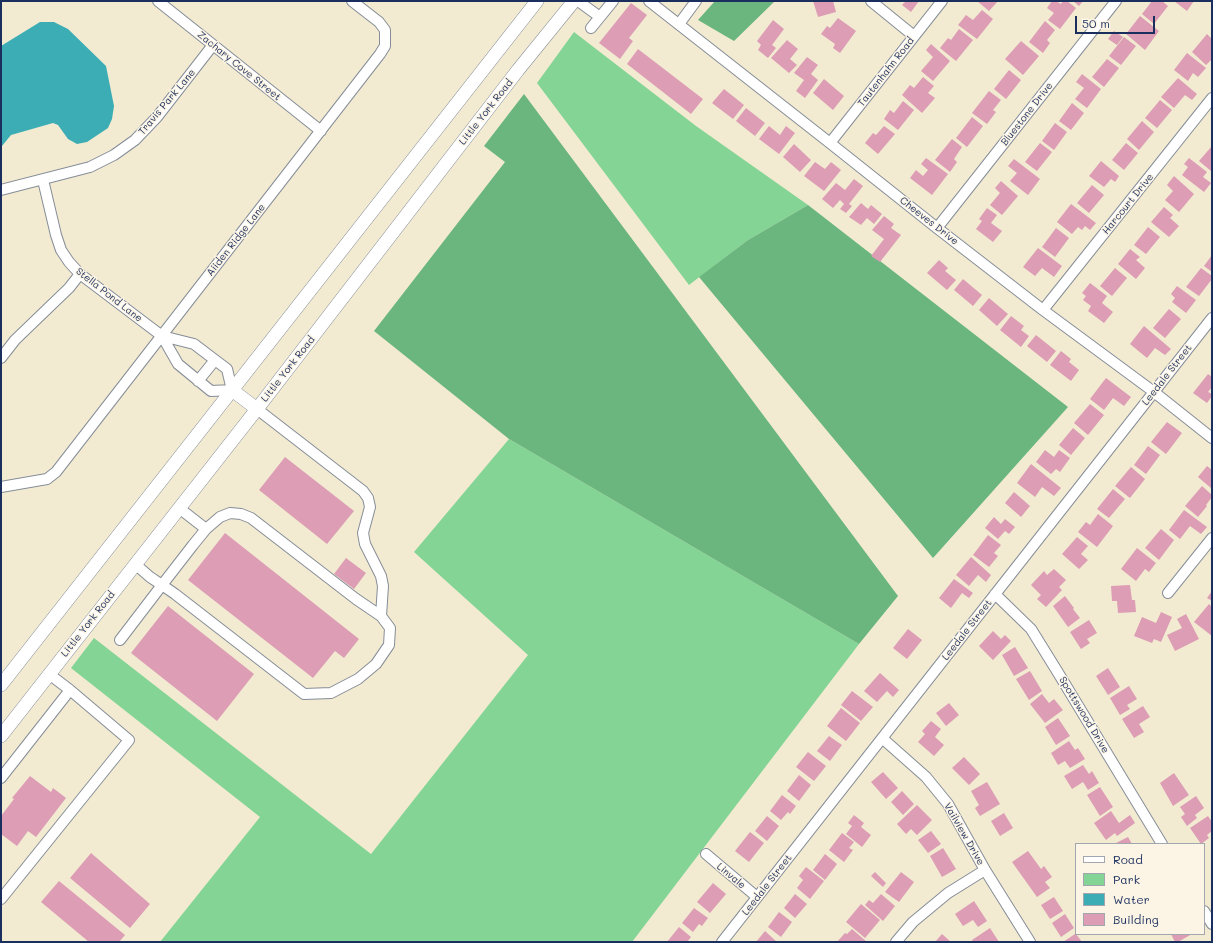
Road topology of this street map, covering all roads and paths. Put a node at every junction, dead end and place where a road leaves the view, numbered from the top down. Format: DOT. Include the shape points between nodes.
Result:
graph roads {
  1 [pos="158,1"];
  2 [pos="352,1"];
  3 [pos="537,1"];
  4 [pos="574,1"];
  5 [pos="578,1"];
  6 [pos="613,1"];
  7 [pos="649,1"];
  8 [pos="696,1"];
  9 [pos="870,1"];
  10 [pos="942,1"];
  11 [pos="1116,1"];
  12 [pos="600,17"];
  13 [pos="679,24"];
  14 [pos="591,28"];
  15 [pos="914,36"];
  16 [pos="213,45"];
  17 [pos="1212,98"];
  18 [pos="321,131"];
  19 [pos="830,142"];
  20 [pos="42,180"];
  21 [pos="1,190"];
  22 [pos="937,228"];
  23 [pos="80,274"];
  24 [pos="1043,310"];
  25 [pos="1212,318"];
  26 [pos="162,336"];
  27 [pos="1,358"];
  28 [pos="215,360"];
  29 [pos="198,380"];
  30 [pos="232,390"];
  31 [pos="1154,392"];
  32 [pos="257,409"];
  33 [pos="1212,438"];
  34 [pos="1,487"];
  35 [pos="179,508"];
  36 [pos="206,529"];
  37 [pos="1212,538"];
  38 [pos="135,564"];
  39 [pos="162,585"];
  40 [pos="1168,593"];
  41 [pos="995,594"];
  42 [pos="382,616"];
  43 [pos="120,640"];
  44 [pos="49,674"];
  45 [pos="1,685"];
  46 [pos="70,690"];
  47 [pos="1,736"];
  48 [pos="882,738"];
  49 [pos="1,778"];
  50 [pos="1161,843"];
  51 [pos="706,854"];
  52 [pos="985,870"];
  53 [pos="757,897"];
  54 [pos="1,899"];
  55 [pos="1205,913"];
  56 [pos="1212,924"];
  57 [pos="722,942"];
  58 [pos="896,942"];
  59 [pos="1030,942"];
  1 -- 16 [label="street, Zachary Cove Street"];
  2 -- 18 [label="street, Aiiden Ridge Lane" via="386,30 385,46"];
  3 -- 30 [label="main road"];
  4 -- 32 [label="main road, Little York Road"];
  5 -- 12 [label="street"];
  6 -- 12 [label="street"];
  7 -- 13 [label="street, Cheeves Drive"];
  8 -- 13 [label="street"];
  9 -- 15 [label="street"];
  10 -- 15 [label="street, Tautenhahn Road"];
  11 -- 22 [label="street, Bluestone Drive"];
  12 -- 14 [label="street"];
  13 -- 19 [label="street, Cheeves Drive"];
  15 -- 19 [label="street, Tautenhahn Road"];
  16 -- 18 [label="street, Zachary Cove Street"];
  16 -- 20 [label="street, Travis Park Lane" via="157,117 135,140 114,155 90,167"];
  17 -- 24 [label="street, Harcourt Drive"];
  18 -- 26 [label="street, Aiiden Ridge Lane"];
  19 -- 22 [label="street, Cheeves Drive"];
  20 -- 21 [label="street, Travis Park Lane"];
  20 -- 23 [label="street, Stella Pond Lane" via="61,250"];
  22 -- 24 [label="street, Cheeves Drive"];
  23 -- 26 [label="street, Stella Pond Lane"];
  23 -- 27 [label="street" via="15,340"];
  24 -- 31 [label="street, Cheeves Drive"];
  25 -- 31 [label="street, Leedale Street"];
  26 -- 28 [label="street, Stella Pond Lane" via="194,344"];
  26 -- 29 [label="street, Stella Pond Lane" via="178,364"];
  26 -- 34 [label="street, Aiiden Ridge Lane" via="56,472 47,479"];
  28 -- 29 [label="street"];
  28 -- 30 [label="street, Stella Pond Lane" via="227,369"];
  29 -- 30 [label="street, Stella Pond Lane" via="211,391"];
  30 -- 32 [label="main road"];
  30 -- 45 [label="main road"];
  31 -- 33 [label="street, Cheeves Drive"];
  31 -- 41 [label="street, Leedale Street"];
  32 -- 35 [label="main road, Little York Road"];
  32 -- 42 [label="street" via="363,491 368,498 370,507 363,533 365,544 381,576"];
  35 -- 36 [label="street"];
  35 -- 38 [label="main road, Little York Road"];
  36 -- 39 [label="street"];
  36 -- 42 [label="street" via="220,517 230,513 251,518"];
  37 -- 40 [label="street"];
  38 -- 39 [label="street"];
  38 -- 44 [label="main road, Little York Road"];
  39 -- 42 [label="street" via="304,694 331,693 358,679 376,664 388,645 390,628"];
  39 -- 43 [label="street"];
  41 -- 48 [label="street, Leedale Street"];
  41 -- 50 [label="street, Spottswood Drive" via="1030,629"];
  44 -- 46 [label="street"];
  44 -- 47 [label="main road, Little York Road"];
  46 -- 49 [label="street"];
  46 -- 54 [label="street" via="129,740"];
  48 -- 52 [label="street, Vailview Drive" via="926,777 948,804"];
  48 -- 53 [label="street, Leedale Street"];
  51 -- 53 [label="street, Linvale"];
  52 -- 58 [label="street" via="948,893 913,922"];
  52 -- 59 [label="street, Vailview Drive"];
  53 -- 57 [label="street, Leedale Street"];
  55 -- 56 [label="street"];
}
